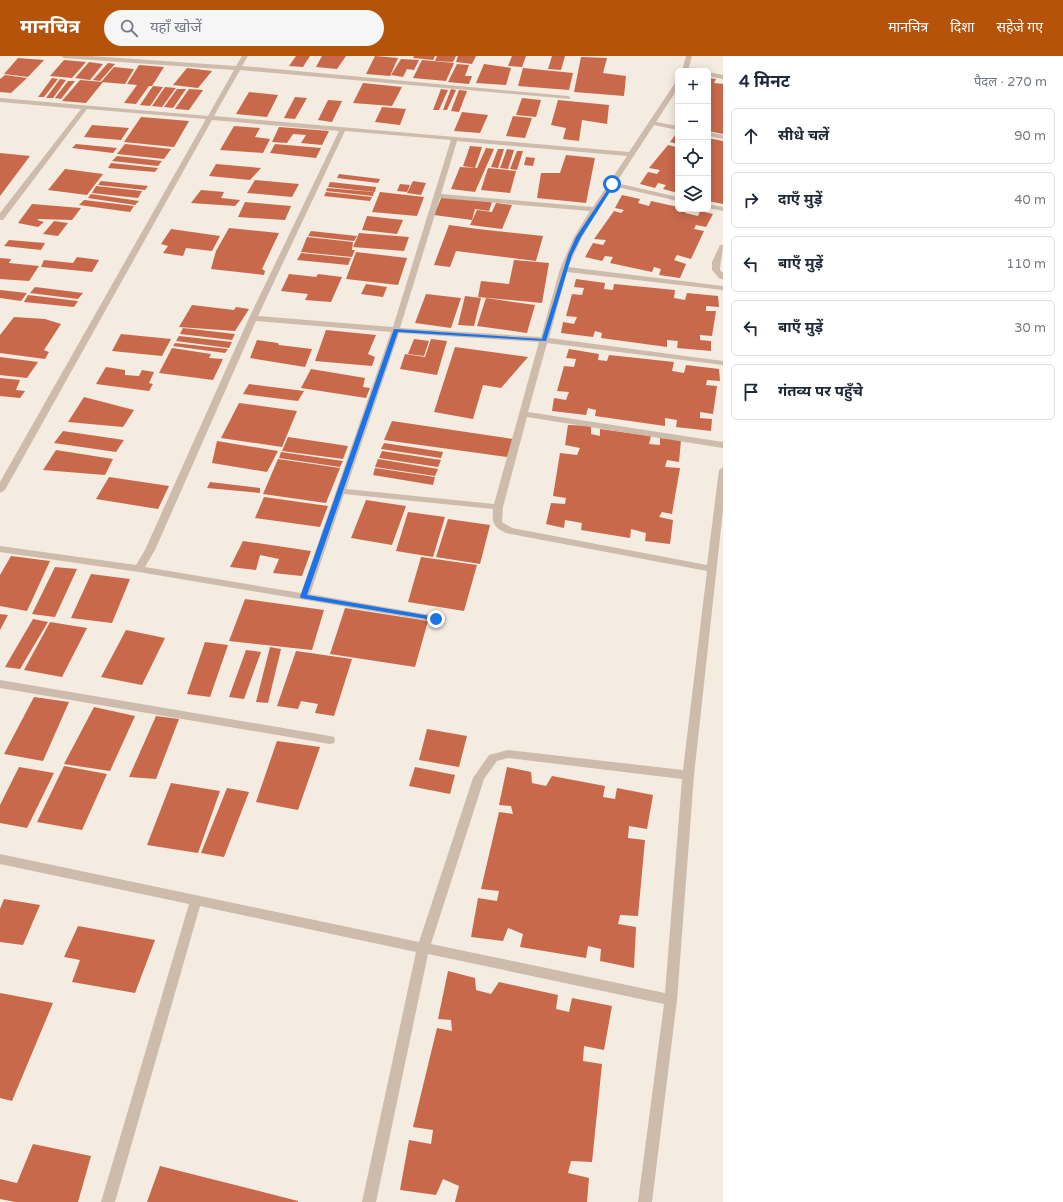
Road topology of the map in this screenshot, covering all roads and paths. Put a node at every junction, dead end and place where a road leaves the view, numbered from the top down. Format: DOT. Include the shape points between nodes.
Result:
graph roads {
  1 [pos="64,56"];
  2 [pos="245,56"];
  3 [pos="689,56"];
  4 [pos="238,68"];
  5 [pos="687,68"];
  6 [pos="711,75"];
  7 [pos="723,77"];
  8 [pos="675,88"];
  9 [pos="568,98"];
  10 [pos="0,100"];
  11 [pos="85,107"];
  12 [pos="211,117"];
  13 [pos="653,123"];
  14 [pos="675,127"];
  15 [pos="343,129"];
  16 [pos="711,135"];
  17 [pos="723,137"];
  18 [pos="454,140"];
  19 [pos="632,154"];
  20 [pos="612,184"];
  21 [pos="437,196"];
  22 [pos="675,198"];
  23 [pos="711,207"];
  24 [pos="595,209"];
  25 [pos="723,209"];
  26 [pos="2,214"];
  27 [pos="723,247"];
  28 [pos="564,269"];
  29 [pos="723,277"];
  30 [pos="723,288"];
  31 [pos="253,318"];
  32 [pos="396,330"];
  33 [pos="544,340"];
  34 [pos="723,363"];
  35 [pos="524,414"];
  36 [pos="723,445"];
  37 [pos="723,470"];
  38 [pos="0,490"];
  39 [pos="340,491"];
  40 [pos="498,507"];
  41 [pos="0,549"];
  42 [pos="712,568"];
  43 [pos="139,569"];
  44 [pos="304,597"];
  45 [pos="436,619"];
  46 [pos="0,684"];
  47 [pos="330,740"];
  48 [pos="688,775"];
  49 [pos="0,860"];
  50 [pos="196,900"];
  51 [pos="423,949"];
  52 [pos="671,1000"];
  53 [pos="108,1202"];
  54 [pos="369,1202"];
  55 [pos="645,1202"];
  1 -- 4 [label="street"];
  2 -- 4 [label="street"];
  3 -- 5 [label="street"];
  4 -- 9 [label="street"];
  4 -- 12 [label="street"];
  6 -- 7 [label="street"];
  8 -- 13 [label="street"];
  10 -- 11 [label="street"];
  11 -- 12 [label="street"];
  11 -- 26 [label="street"];
  12 -- 15 [label="street"];
  12 -- 38 [label="street"];
  13 -- 14 [label="street"];
  13 -- 19 [label="street"];
  15 -- 18 [label="street"];
  15 -- 31 [label="street"];
  16 -- 17 [label="street"];
  18 -- 19 [label="street"];
  18 -- 21 [label="street"];
  19 -- 20 [label="street"];
  20 -- 22 [label="street"];
  20 -- 24 [label="street"];
  21 -- 24 [label="street"];
  21 -- 32 [label="street"];
  23 -- 25 [label="street"];
  24 -- 28 [label="street" via="578,237"];
  27 -- 29 [label="street" via="716,262 716,270"];
  28 -- 30 [label="street"];
  28 -- 33 [label="street"];
  31 -- 32 [label="street"];
  31 -- 43 [label="street" via="150,550"];
  32 -- 33 [label="street"];
  32 -- 39 [label="street"];
  33 -- 34 [label="street"];
  33 -- 35 [label="street"];
  35 -- 36 [label="street"];
  35 -- 40 [label="street"];
  37 -- 42 [label="street"];
  39 -- 40 [label="street"];
  39 -- 44 [label="street"];
  40 -- 42 [label="street" via="497,522 509,531"];
  41 -- 43 [label="street"];
  42 -- 48 [label="street"];
  43 -- 44 [label="street"];
  44 -- 45 [label="street"];
  46 -- 47 [label="street"];
  48 -- 51 [label="street" via="508,754 493,758 479,778"];
  48 -- 52 [label="street"];
  49 -- 50 [label="street"];
  50 -- 51 [label="street"];
  50 -- 53 [label="street"];
  51 -- 52 [label="street"];
  51 -- 54 [label="street"];
  52 -- 55 [label="street"];
}
